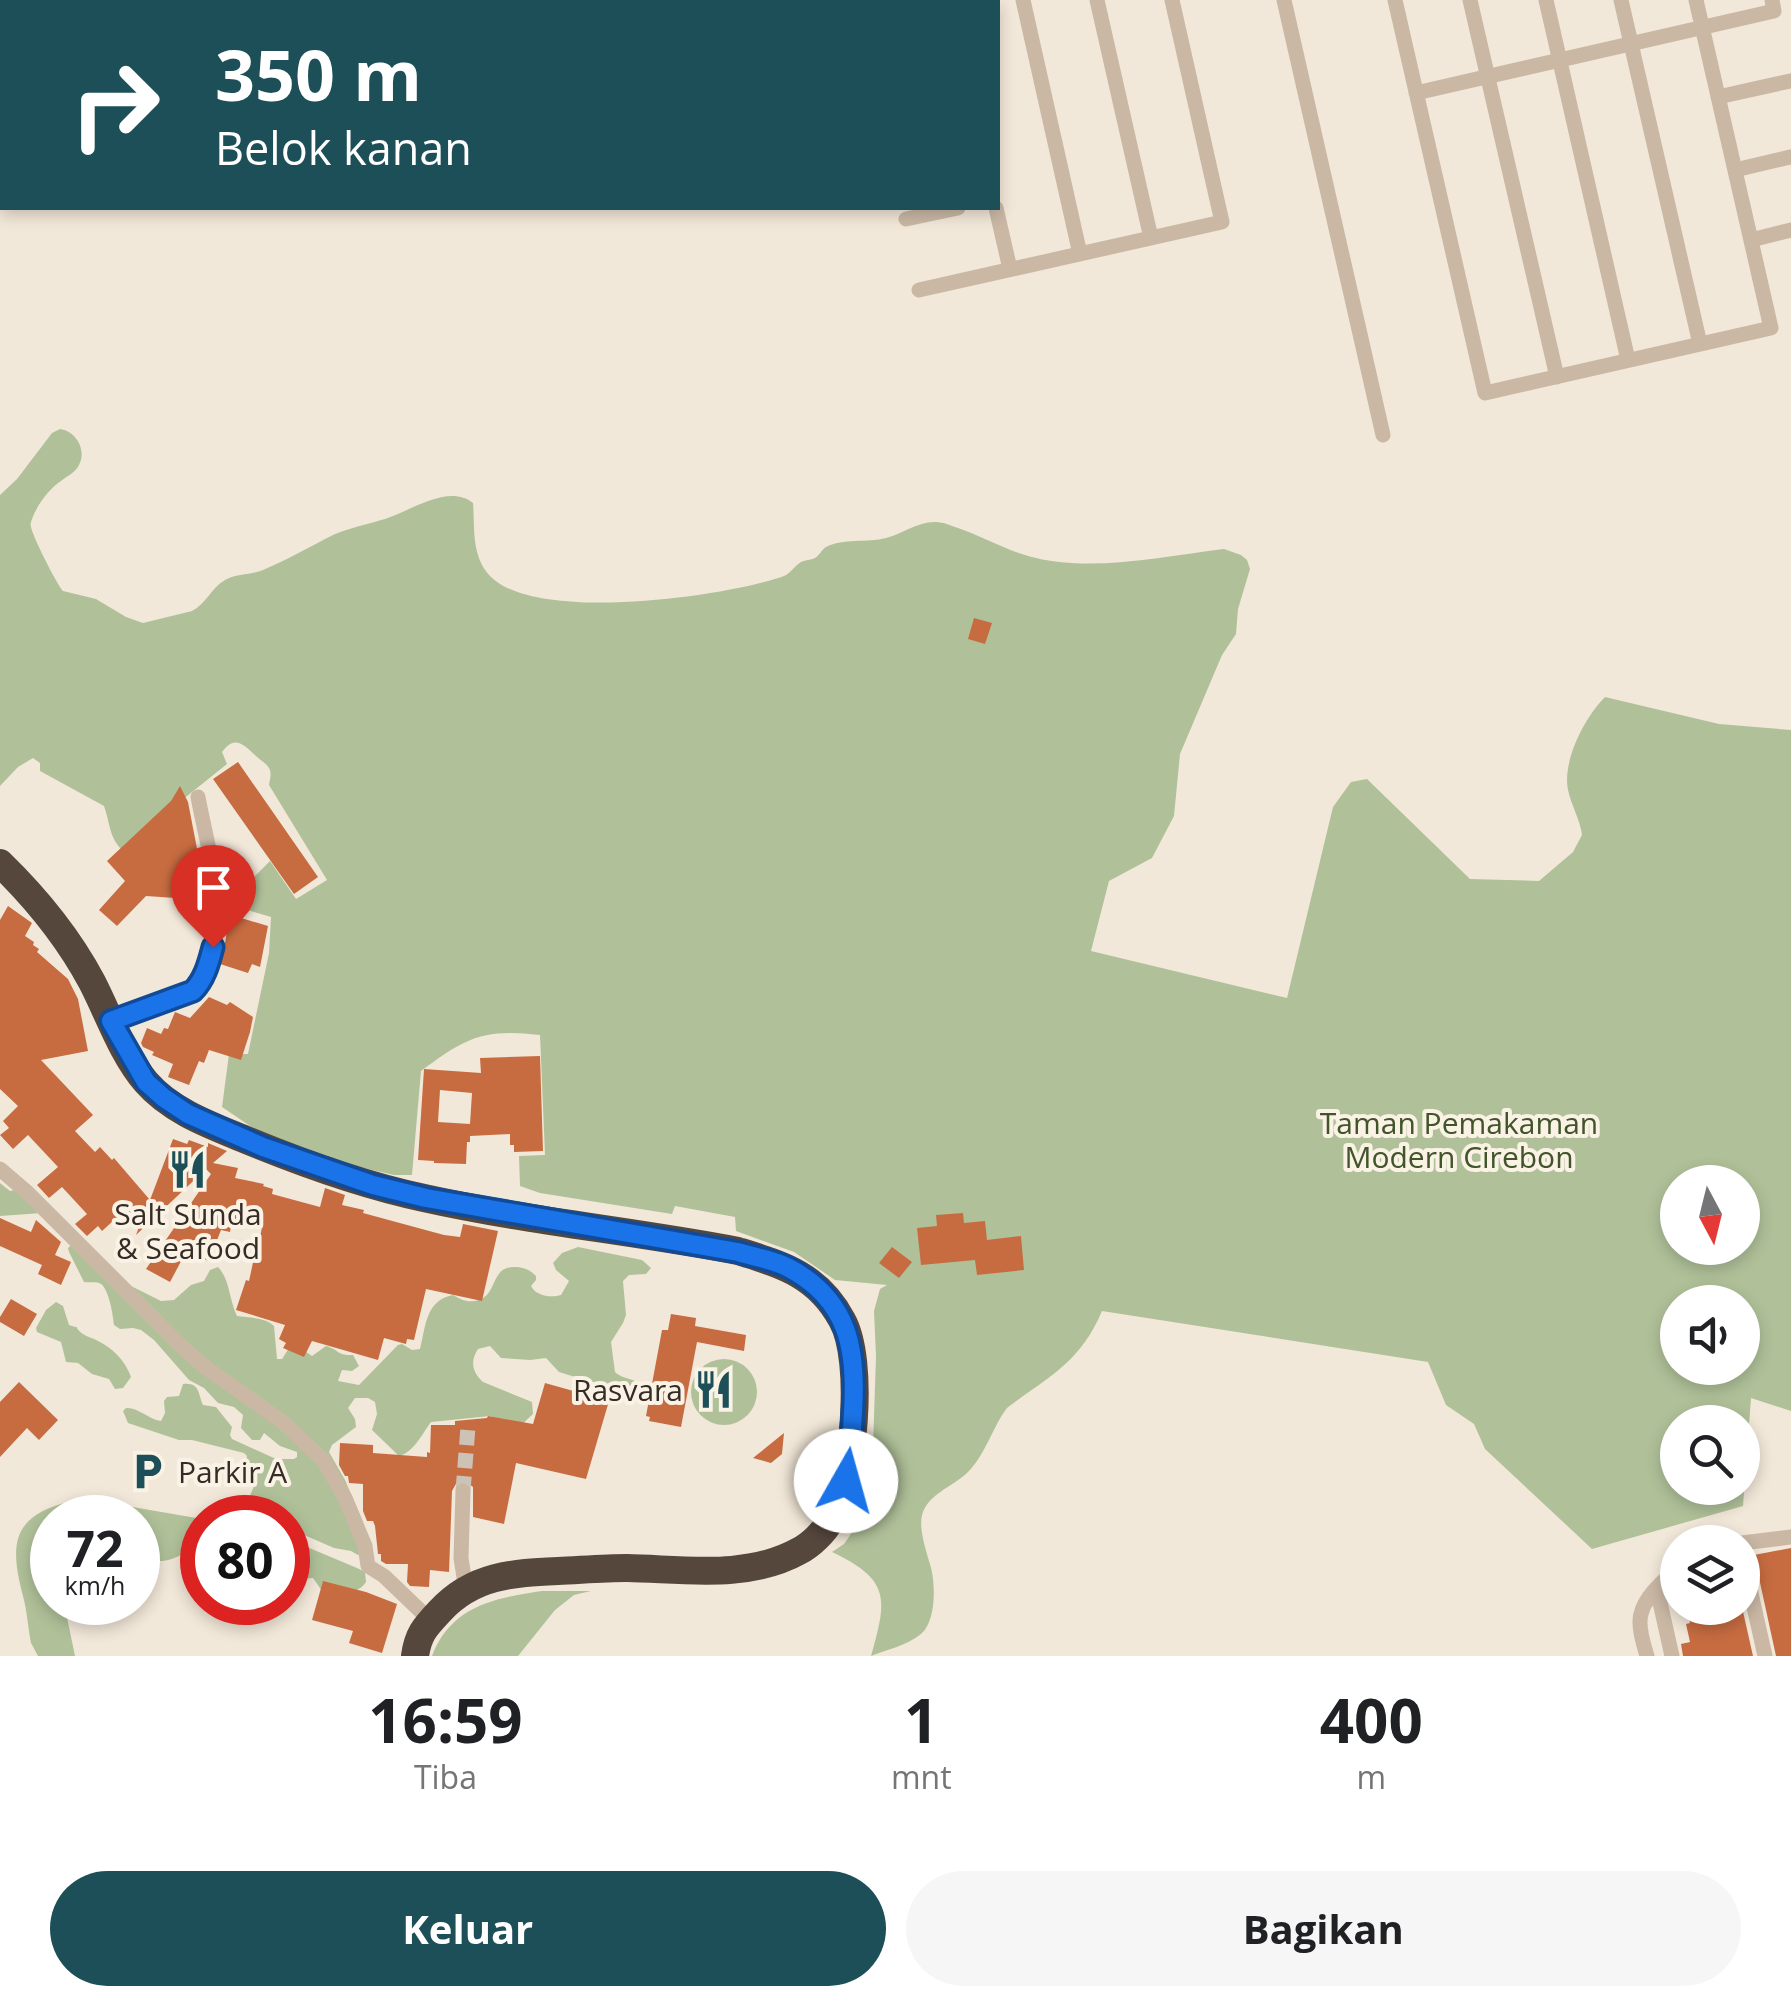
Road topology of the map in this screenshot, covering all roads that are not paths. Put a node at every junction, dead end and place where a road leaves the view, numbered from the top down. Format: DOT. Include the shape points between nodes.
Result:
graph roads {
  1 [pos="1023,0"];
  2 [pos="1097,0"];
  3 [pos="1172,0"];
  4 [pos="1284,0"];
  5 [pos="1395,0"];
  6 [pos="1470,0"];
  7 [pos="1546,0"];
  8 [pos="1621,0"];
  9 [pos="1696,0"];
  10 [pos="1772,0"];
  11 [pos="1703,28"];
  12 [pos="1631,44"];
  13 [pos="1560,60"];
  14 [pos="1488,76"];
  15 [pos="1790,81"];
  16 [pos="1416,93"];
  17 [pos="1718,97"];
  18 [pos="1790,157"];
  19 [pos="1735,170"];
  20 [pos="949,210"];
  21 [pos="996,210"];
  22 [pos="906,219"];
  23 [pos="1791,230"];
  24 [pos="1151,238"];
  25 [pos="1751,240"];
  26 [pos="1080,254"];
  27 [pos="1010,269"];
  28 [pos="919,290"];
  29 [pos="1700,344"];
  30 [pos="1628,360"];
  31 [pos="1556,376"];
  32 [pos="1382,435"];
  33 [pos="198,797"];
  34 [pos="0,862"];
  35 [pos="111,1021"];
  36 [pos="0,1169"];
  37 [pos="463,1491"];
  38 [pos="1791,1537"];
  39 [pos="1760,1541"];
  40 [pos="1660,1585"];
  41 [pos="1657,1588"];
  42 [pos="466,1590"];
  43 [pos="431,1621"];
  44 [pos="1758,1625"];
  45 [pos="415,1656"];
  46 [pos="1646,1656"];
  47 [pos="1672,1656"];
  48 [pos="1765,1656"];
  1 -- 26 [label="street"];
  2 -- 24 [label="street"];
  3 -- 24 [label="street" via="1222,222"];
  4 -- 32 [label="street"];
  5 -- 16 [label="street"];
  6 -- 14 [label="street"];
  7 -- 13 [label="street"];
  8 -- 12 [label="street"];
  9 -- 11 [label="street"];
  10 -- 11 [label="street" via="1774,12"];
  11 -- 12 [label="street"];
  11 -- 17 [label="street"];
  12 -- 13 [label="street"];
  12 -- 29 [label="street"];
  13 -- 14 [label="street"];
  13 -- 30 [label="street"];
  14 -- 16 [label="street"];
  14 -- 31 [label="street"];
  15 -- 17 [label="street"];
  16 -- 31 [label="street" via="1485,393"];
  17 -- 19 [label="street"];
  18 -- 19 [label="street"];
  19 -- 25 [label="street"];
  20 -- 22 [label="street"];
  21 -- 27 [label="street"];
  23 -- 25 [label="street"];
  24 -- 26 [label="street"];
  25 -- 29 [label="street" via="1772,328"];
  26 -- 27 [label="street"];
  27 -- 28 [label="street"];
  29 -- 30 [label="street"];
  30 -- 31 [label="street"];
  33 -- 35 [label="street" via="218,901 208,966 193,991"];
  34 -- 35 [label="highway" via="62,932"];
  35 -- 42 [label="highway" via="155,1090 188,1114 248,1141 426,1198 738,1252 787,1267 821,1291 843,1320 854,1368 848,1468 829,1523 802,1550 731,1570 516,1573"];
  36 -- 43 [label="street" via="182,1347 323,1460 345,1498 368,1566"];
  37 -- 42 [label="street"];
  38 -- 39 [label="street"];
  40 -- 41 [label="street"];
  41 -- 46 [label="street" via="1641,1613"];
  41 -- 47 [label="street"];
  42 -- 43 [label="highway"];
  43 -- 45 [label="highway"];
  44 -- 48 [label="street"];
}
